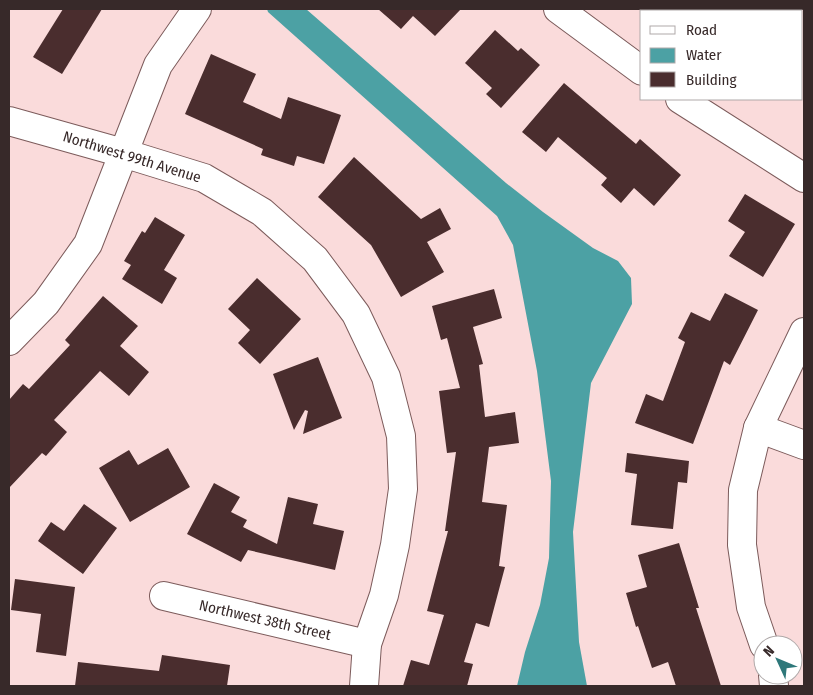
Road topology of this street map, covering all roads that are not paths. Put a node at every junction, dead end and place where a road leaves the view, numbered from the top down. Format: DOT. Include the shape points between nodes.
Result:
graph roads {
  1 [pos="197,9"];
  2 [pos="558,9"];
  3 [pos="640,70"];
  4 [pos="682,100"];
  5 [pos="9,121"];
  6 [pos="123,153"];
  7 [pos="804,178"];
  8 [pos="804,332"];
  9 [pos="9,341"];
  10 [pos="758,428"];
  11 [pos="804,445"];
  12 [pos="164,596"];
  13 [pos="760,635"];
  14 [pos="367,644"];
  15 [pos="364,686"];
  1 -- 6 [label="street" via="158,65"];
  2 -- 3 [label="street"];
  4 -- 7 [label="street"];
  5 -- 6 [label="street, Northwest 99th Avenue"];
  6 -- 9 [label="street" via="88,244 46,303"];
  6 -- 14 [label="street, Northwest 99th Avenue" via="204,178 262,212 315,259 356,314 386,377 401,436 403,488 384,595"];
  8 -- 10 [label="street"];
  10 -- 11 [label="street"];
  10 -- 13 [label="street" via="743,490 742,545 750,607"];
  12 -- 14 [label="street, Northwest 38th Street"];
  14 -- 15 [label="street, Northwest 99th Avenue"];
}
